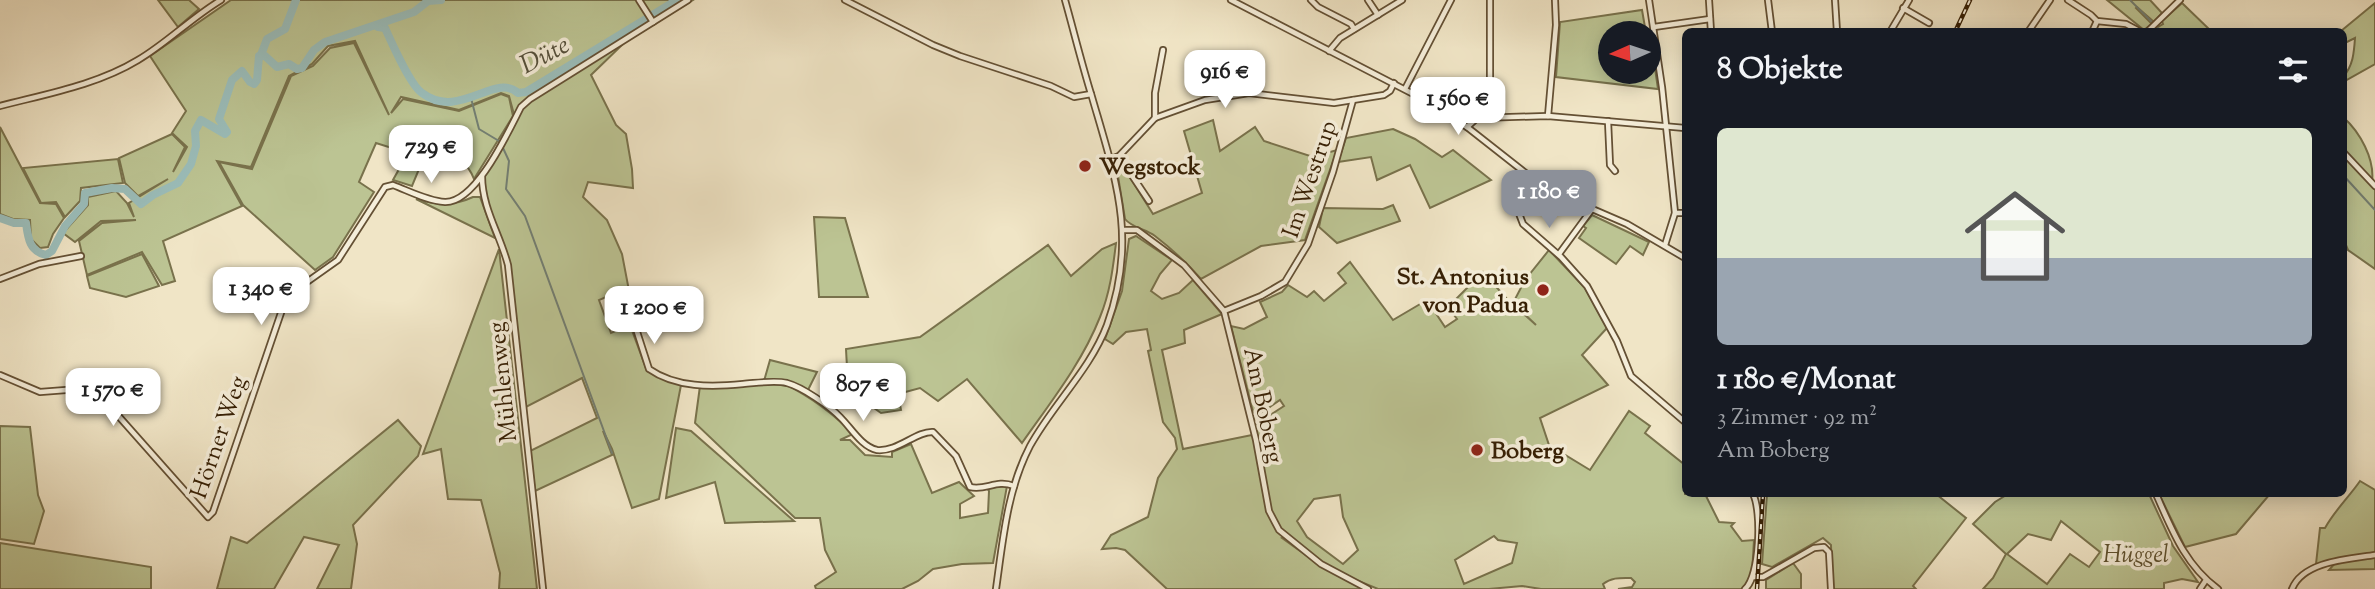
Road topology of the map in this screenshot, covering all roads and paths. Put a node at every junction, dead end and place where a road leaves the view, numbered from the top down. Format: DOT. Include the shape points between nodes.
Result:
graph roads {
  1 [pos="221,0"];
  2 [pos="639,0"];
  3 [pos="688,0"];
  4 [pos="845,0"];
  5 [pos="1065,0"];
  6 [pos="1231,0"];
  7 [pos="1311,0"];
  8 [pos="1368,0"];
  9 [pos="1402,0"];
  10 [pos="1451,0"];
  11 [pos="1490,0"];
  12 [pos="1555,0"];
  13 [pos="1650,0"];
  14 [pos="1709,0"];
  15 [pos="1768,0"];
  16 [pos="1835,0"];
  17 [pos="1909,0"];
  18 [pos="2050,0"];
  19 [pos="2067,0"];
  20 [pos="2180,0"];
  21 [pos="1903,8"];
  22 [pos="1378,15"];
  23 [pos="651,18"];
  24 [pos="1710,19"];
  25 [pos="1653,21"];
  26 [pos="2097,21"];
  27 [pos="1929,23"];
  28 [pos="1661,26"];
  29 [pos="1711,28"];
  30 [pos="1772,28"];
  31 [pos="1836,28"];
  32 [pos="1891,28"];
  33 [pos="2031,28"];
  34 [pos="2094,28"];
  35 [pos="2134,28"];
  36 [pos="2151,28"];
  37 [pos="1354,29"];
  38 [pos="1164,50"];
  39 [pos="1329,51"];
  40 [pos="1661,80"];
  41 [pos="1394,83"];
  42 [pos="1405,89"];
  43 [pos="1091,94"];
  44 [pos="1353,100"];
  45 [pos="0,106"];
  46 [pos="1548,116"];
  47 [pos="1155,117"];
  48 [pos="1490,117"];
  49 [pos="1608,121"];
  50 [pos="1667,126"];
  51 [pos="1467,127"];
  52 [pos="1682,128"];
  53 [pos="1119,156"];
  54 [pos="2347,156"];
  55 [pos="1111,162"];
  56 [pos="1615,171"];
  57 [pos="482,175"];
  58 [pos="1530,178"];
  59 [pos="2375,186"];
  60 [pos="1149,201"];
  61 [pos="1592,209"];
  62 [pos="1675,213"];
  63 [pos="1682,213"];
  64 [pos="1123,229"];
  65 [pos="1665,245"];
  66 [pos="1559,254"];
  67 [pos="81,256"];
  68 [pos="1682,256"];
  69 [pos="0,279"];
  70 [pos="629,307"];
  71 [pos="1224,311"];
  72 [pos="0,375"];
  73 [pos="1682,419"];
  74 [pos="1014,486"];
  75 [pos="1754,497"];
  76 [pos="2157,497"];
  77 [pos="2375,555"];
  78 [pos="1754,577"];
  79 [pos="2206,580"];
  80 [pos="1747,588"];
  81 [pos="543,589"];
  82 [pos="996,589"];
  83 [pos="1368,589"];
  84 [pos="1830,589"];
  85 [pos="2200,589"];
  86 [pos="2218,589"];
  87 [pos="2292,589"];
  1 -- 45 [label="street" via="137,61 74,86"];
  2 -- 23 [label="street"];
  3 -- 23 [label="street"];
  4 -- 43 [label="street" via="960,56 1074,97"];
  5 -- 43 [label="street"];
  6 -- 39 [label="street"];
  7 -- 37 [label="street"];
  8 -- 22 [label="street"];
  9 -- 22 [label="street"];
  10 -- 42 [label="street"];
  11 -- 48 [label="street"];
  12 -- 46 [label="street"];
  13 -- 25 [label="street"];
  14 -- 24 [label="street"];
  15 -- 30 [label="street"];
  16 -- 31 [label="street"];
  17 -- 21 [label="street"];
  18 -- 33 [label="street"];
  19 -- 26 [label="street"];
  20 -- 36 [label="street"];
  21 -- 27 [label="street"];
  21 -- 32 [label="street"];
  22 -- 37 [label="street"];
  23 -- 57 [label="street" via="530,99"];
  24 -- 28 [label="street"];
  24 -- 29 [label="street"];
  26 -- 34 [label="street"];
  26 -- 35 [label="street"];
  37 -- 39 [label="street"];
  38 -- 47 [label="street"];
  39 -- 41 [label="street"];
  40 -- 50 [label="street"];
  41 -- 42 [label="street"];
  41 -- 44 [label="street" via="1387,94"];
  42 -- 51 [label="street"];
  43 -- 55 [label="street"];
  44 -- 47 [label="street" via="1325,103 1249,93 1187,104"];
  44 -- 71 [label="street, Im Westrup" via="1308,244 1285,282"];
  46 -- 48 [label="street"];
  46 -- 49 [label="street"];
  47 -- 53 [label="street"];
  48 -- 51 [label="street" via="1477,118"];
  49 -- 50 [label="street"];
  49 -- 56 [label="street" via="1610,165"];
  50 -- 52 [label="street"];
  50 -- 62 [label="street"];
  51 -- 58 [label="street"];
  53 -- 55 [label="street"];
  53 -- 60 [label="street"];
  54 -- 59 [label="street"];
  55 -- 64 [label="street"];
  57 -- 72 [label="street, Hörner Weg" via="470,191 448,202 393,185 385,187 338,260 290,294 208,517 98,393 79,389 40,392"];
  57 -- 81 [label="street, Mühlenweg" via="487,210 508,265"];
  58 -- 61 [label="street" via="1546,190"];
  58 -- 66 [label="street" via="1516,201 1521,223"];
  61 -- 65 [label="street"];
  61 -- 66 [label="street"];
  62 -- 63 [label="street"];
  62 -- 65 [label="street"];
  64 -- 71 [label="street, Am Boberg" via="1137,230 1184,265"];
  64 -- 74 [label="street" via="1117,288 1107,325 1031,444"];
  65 -- 68 [label="street"];
  66 -- 73 [label="street" via="1593,295 1631,376"];
  67 -- 69 [label="street" via="39,264"];
  70 -- 74 [label="street" via="649,369 664,378 683,384 796,386 829,408 873,448 898,446 933,432 956,456 970,487 1003,482"];
  71 -- 83 [label="street, Am Boberg" via="1272,518 1302,550"];
  74 -- 82 [label="street"];
  75 -- 78 [label="street" via="1758,508"];
  76 -- 79 [label="street" via="2182,551"];
  77 -- 87 [label="street" via="2305,572"];
  78 -- 80 [label="street"];
  78 -- 84 [label="street" via="1763,577 1814,548 1824,547 1829,552"];
  79 -- 85 [label="street"];
  79 -- 86 [label="street"];
}
